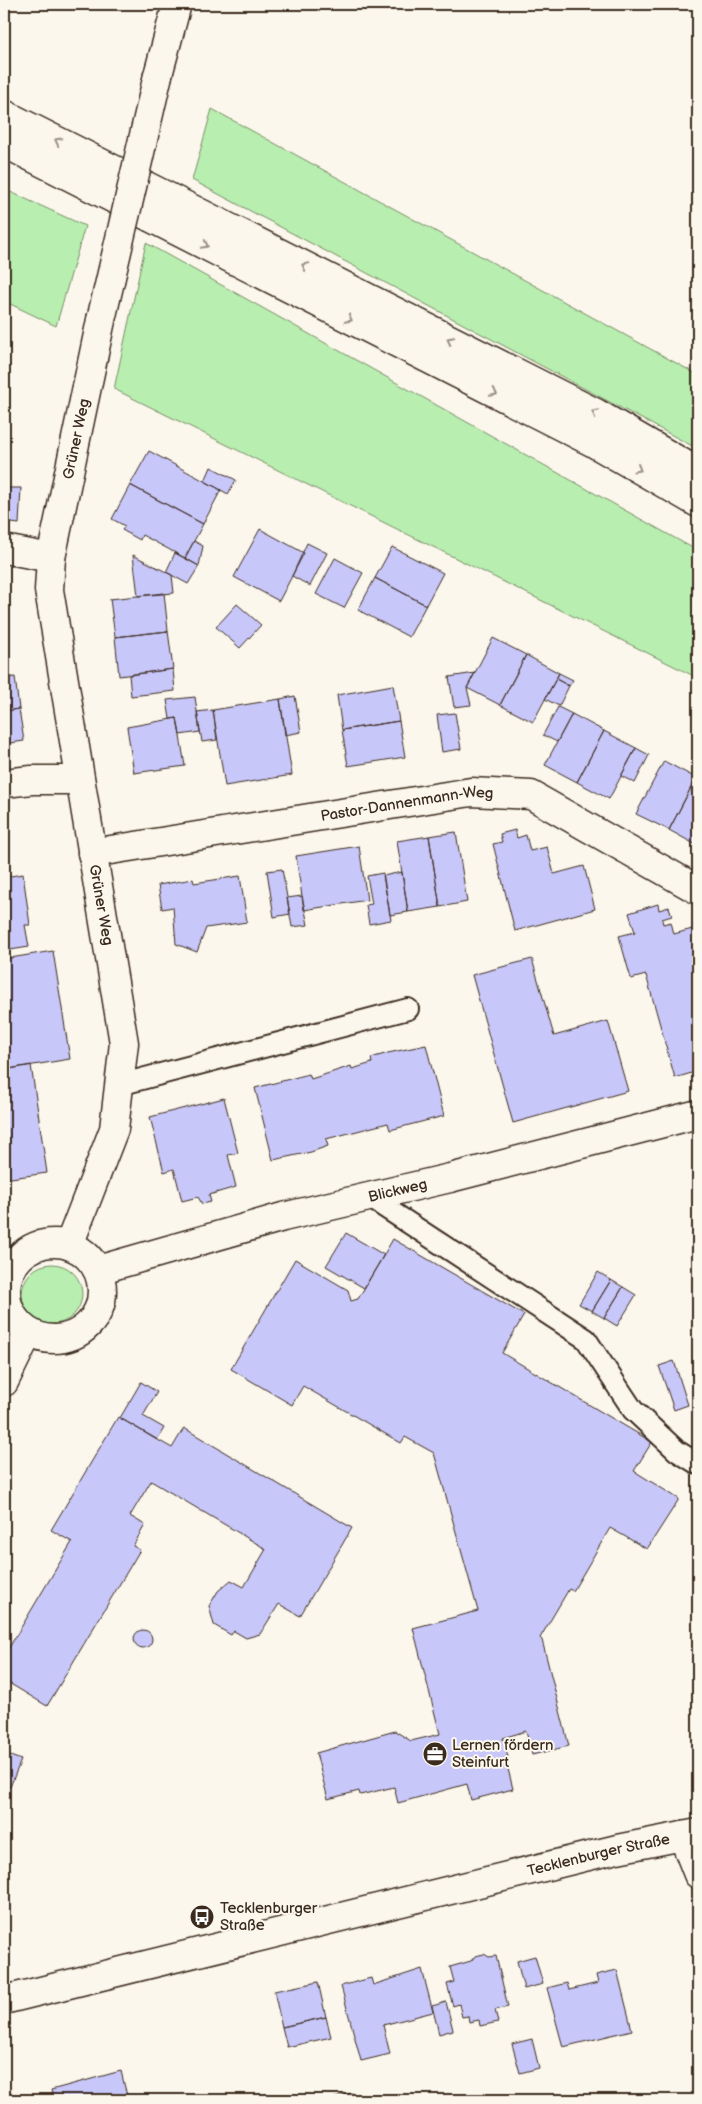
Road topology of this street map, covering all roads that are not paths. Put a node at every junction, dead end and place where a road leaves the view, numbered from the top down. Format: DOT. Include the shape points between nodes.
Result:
graph roads {
  1 [pos="177,4"];
  2 [pos="4,114"];
  3 [pos="4,143"];
  4 [pos="698,472"];
  5 [pos="698,503"];
  6 [pos="4,549"];
  7 [pos="51,558"];
  8 [pos="80,780"];
  9 [pos="4,784"];
  10 [pos="92,852"];
  11 [pos="698,890"];
  12 [pos="408,1008"];
  13 [pos="119,1085"];
  14 [pos="698,1114"];
  15 [pos="369,1197"];
  16 [pos="70,1245"];
  17 [pos="9,1261"];
  18 [pos="98,1270"];
  19 [pos="15,1325"];
  20 [pos="4,1382"];
  21 [pos="698,1464"];
  22 [pos="691,1834"];
  23 [pos="698,1874"];
  24 [pos="4,2000"];
  1 -- 7 [label="main road, Grüner Weg, bridge" via="101,320"];
  4 -- 2 [label="main road, one-way" via="596,414"];
  3 -- 5 [label="main road, one-way" via="594,443"];
  6 -- 7 [label="main road"];
  7 -- 8 [label="main road, Grüner Weg" via="49,590"];
  8 -- 9 [label="main road" via="32,780"];
  8 -- 10 [label="main road, Grüner Weg"];
  10 -- 11 [label="main road, Pastor-Dannenmann-Weg" via="471,792 531,795"];
  10 -- 13 [label="main road, Grüner Weg" via="124,1043"];
  12 -- 13 [label="lane"];
  13 -- 16 [label="main road, Grüner Weg" via="114,1129"];
  14 -- 15 [label="main road, Blickweg"];
  15 -- 18 [label="main road, Blickweg" via="283,1217"];
  15 -- 21 [label="lane" via="586,1339 633,1410 677,1451"];
  16 -- 17 [label="main road" via="48,1243"];
  16 -- 18 [label="main road" via="87,1256"];
  17 -- 19 [label="main road" via="5,1297"];
  18 -- 19 [label="main road" via="102,1287 100,1306 90,1324 72,1337 50,1340"];
  19 -- 20 [label="main road"];
  22 -- 23 [label="main road"];
  22 -- 24 [label="main road, Tecklenburger Straße" via="597,1854"];
}
